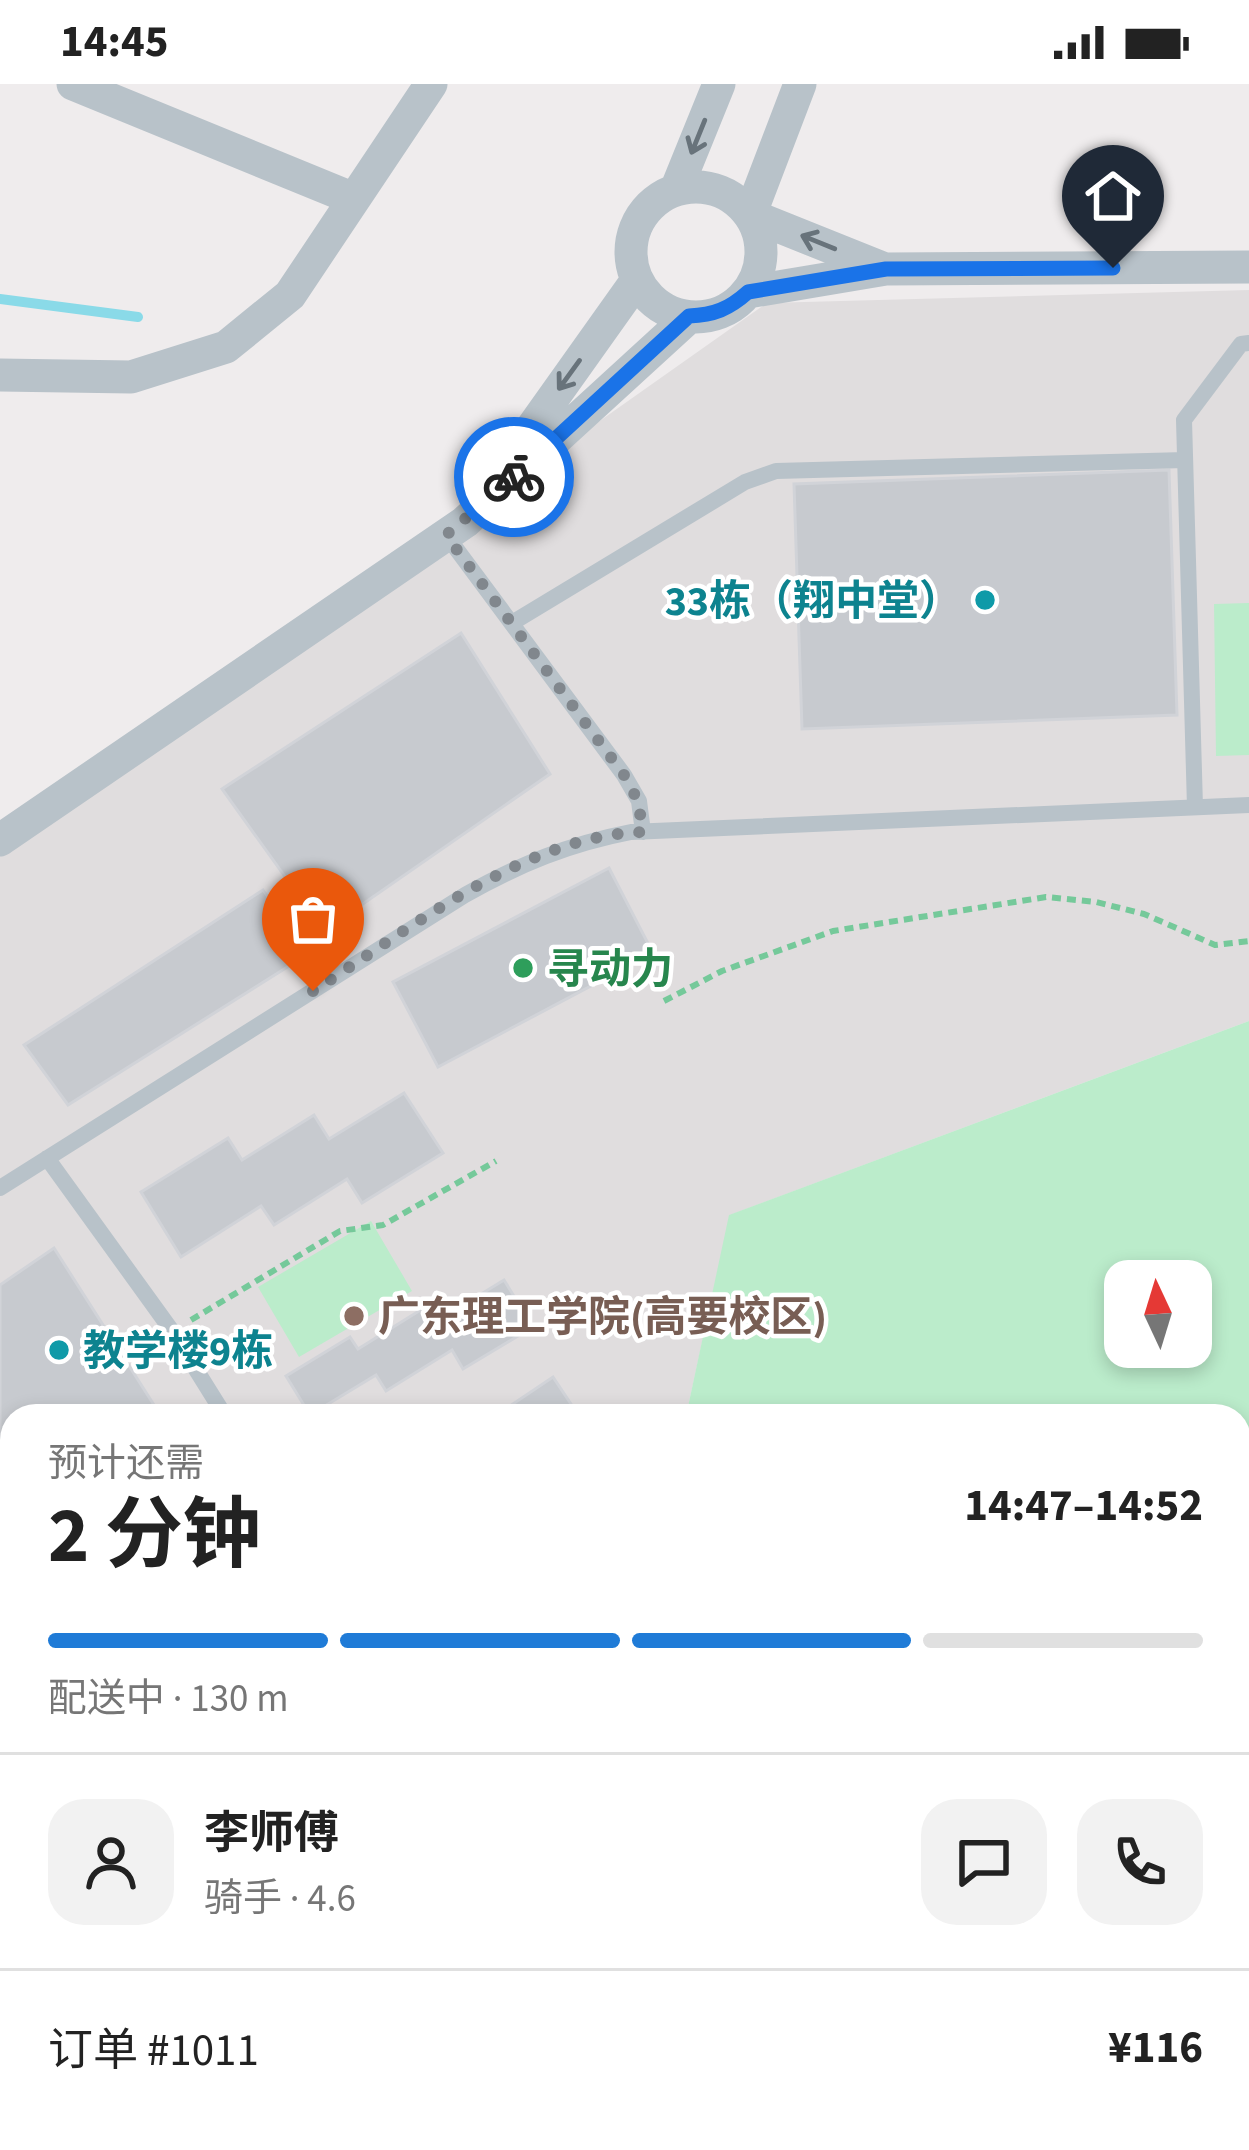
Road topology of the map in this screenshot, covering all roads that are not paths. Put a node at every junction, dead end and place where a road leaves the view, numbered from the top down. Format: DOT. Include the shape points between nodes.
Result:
graph roads {
  1 [pos="73,84"];
  2 [pos="430,84"];
  3 [pos="719,84"];
  4 [pos="800,84"];
  5 [pos="676,190"];
  6 [pos="354,200"];
  7 [pos="750,214"];
  8 [pos="1249,267"];
  9 [pos="886,269"];
  10 [pos="637,280"];
  11 [pos="748,292"];
  12 [pos="689,316"];
  13 [pos="1249,344"];
  14 [pos="0,375"];
  15 [pos="1185,460"];
  16 [pos="455,528"];
  17 [pos="512,623"];
  18 [pos="1249,805"];
  19 [pos="1195,807"];
  20 [pos="643,832"];
  21 [pos="0,840"];
  22 [pos="47,1158"];
  23 [pos="0,1188"];
  24 [pos="218,1404"];
  1 -- 6 [label="street"];
  2 -- 6 [label="street"];
  3 -- 5 [label="street, one-way"];
  4 -- 7 [label="street"];
  5 -- 7 [label="street" via="717,190"];
  5 -- 10 [label="street" via="641,216 631,259"];
  6 -- 14 [label="street" via="290,295 226,347 130,377"];
  9 -- 7 [label="street, one-way"];
  7 -- 11 [label="street" via="762,254"];
  8 -- 9 [label="street"];
  9 -- 11 [label="street"];
  10 -- 12 [label="street" via="668,311"];
  10 -- 16 [label="street, one-way"];
  11 -- 12 [label="street" via="712,315"];
  12 -- 16 [label="street"];
  13 -- 15 [label="lane" via="1241,344 1184,420"];
  15 -- 17 [label="lane" via="776,471"];
  15 -- 19 [label="lane"];
  16 -- 17 [label="lane"];
  16 -- 21 [label="street"];
  17 -- 20 [label="lane" via="624,775"];
  18 -- 19 [label="lane"];
  19 -- 20 [label="lane"];
  20 -- 22 [label="lane" via="578,842 522,863"];
  22 -- 23 [label="lane"];
  22 -- 24 [label="lane"];
}
